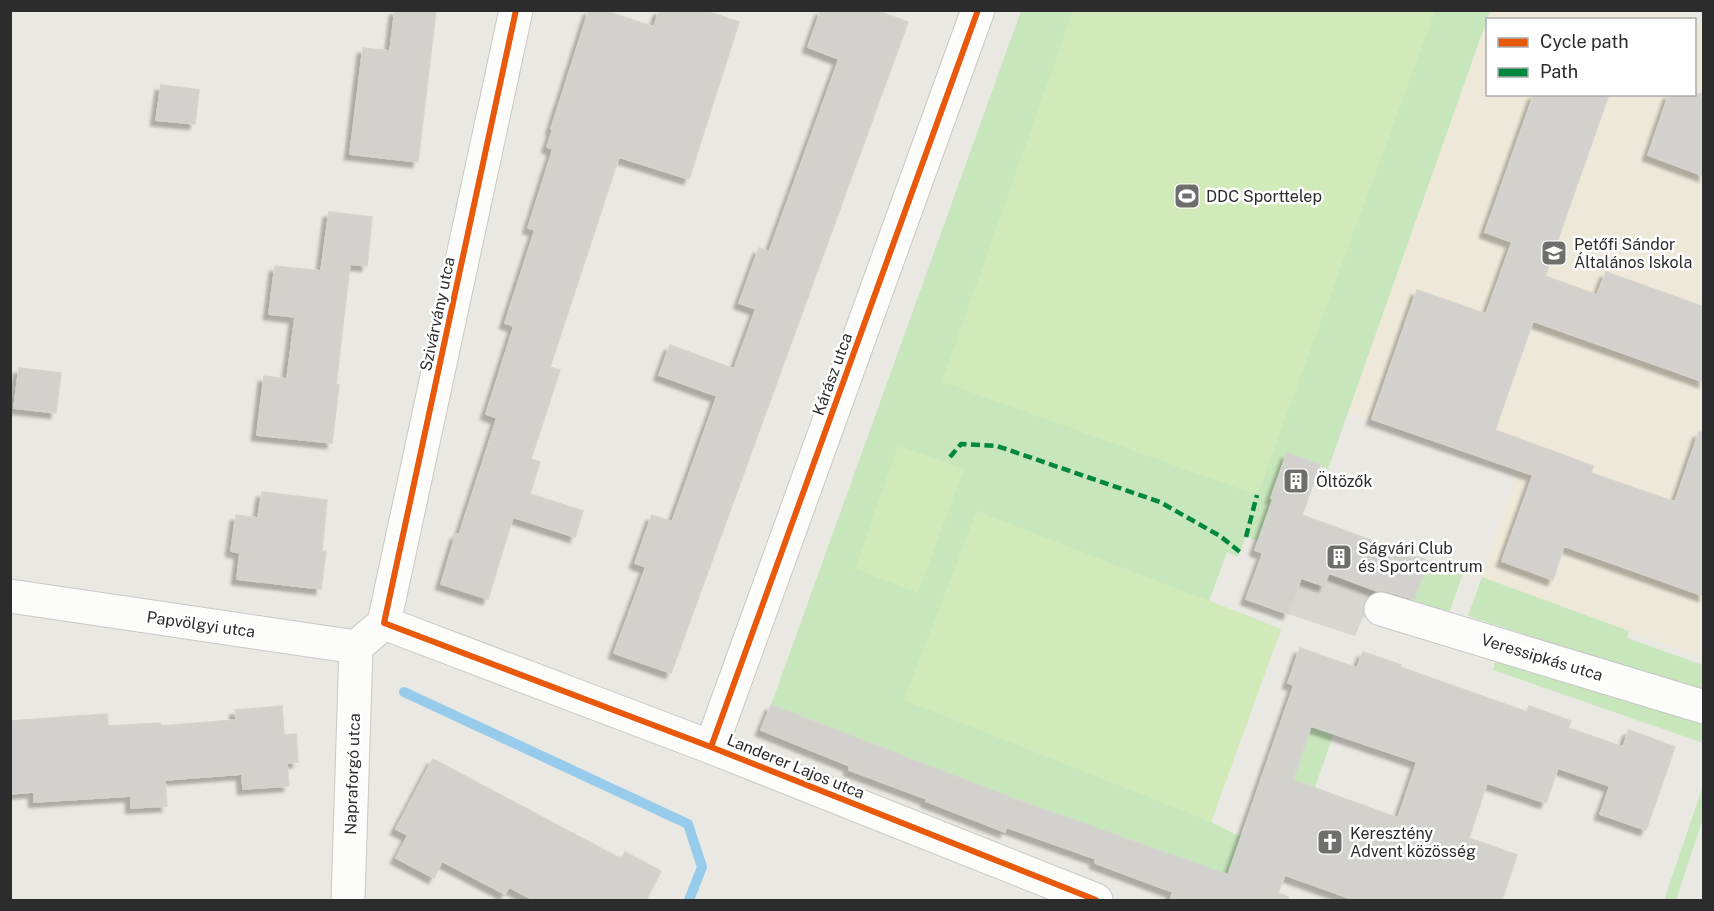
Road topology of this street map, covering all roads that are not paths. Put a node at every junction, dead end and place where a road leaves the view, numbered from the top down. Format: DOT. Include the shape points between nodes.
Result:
graph roads {
  1 [pos="516,10"];
  2 [pos="978,10"];
  3 [pos="10,596"];
  4 [pos="1381,609"];
  5 [pos="384,623"];
  6 [pos="356,647"];
  7 [pos="1704,707"];
  8 [pos="711,747"];
  9 [pos="348,900"];
  10 [pos="1096,900"];
  1 -- 5 [label="street, Szivárvány utca"];
  2 -- 8 [label="street, Kárász utca"];
  3 -- 6 [label="street, Papvölgyi utca"];
  4 -- 7 [label="street, Veressipkás utca"];
  5 -- 6 [label="street"];
  5 -- 8 [label="street, Landerer Lajos utca"];
  6 -- 9 [label="street, Napraforgó utca"];
  8 -- 10 [label="street, Landerer Lajos utca"];
}
